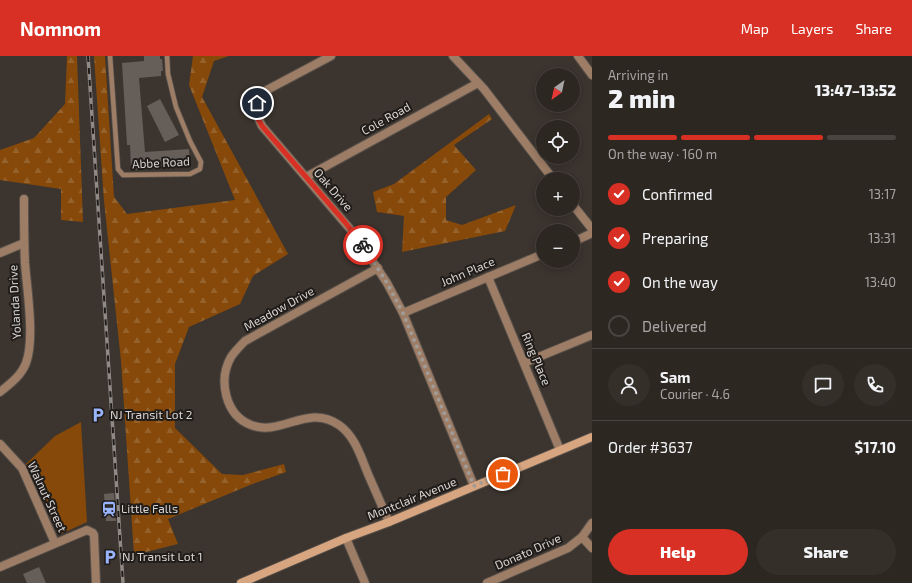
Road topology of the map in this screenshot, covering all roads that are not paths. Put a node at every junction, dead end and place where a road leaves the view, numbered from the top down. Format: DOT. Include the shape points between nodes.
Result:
graph roads {
  1 [pos="110,56"];
  2 [pos="167,56"];
  3 [pos="331,56"];
  4 [pos="453,56"];
  5 [pos="578,56"];
  6 [pos="592,75"];
  7 [pos="478,83"];
  8 [pos="548,172"];
  9 [pos="306,177"];
  10 [pos="24,199"];
  11 [pos="580,214"];
  12 [pos="592,229"];
  13 [pos="592,233"];
  14 [pos="580,239"];
  15 [pos="24,243"];
  16 [pos="0,253"];
  17 [pos="536,257"];
  18 [pos="378,268"];
  19 [pos="488,277"];
  20 [pos="403,313"];
  21 [pos="592,335"];
  22 [pos="524,363"];
  23 [pos="0,392"];
  24 [pos="592,437"];
  25 [pos="0,444"];
  26 [pos="560,450"];
  27 [pos="474,486"];
  28 [pos="389,522"];
  29 [pos="592,523"];
  30 [pos="582,537"];
  31 [pos="346,538"];
  32 [pos="55,543"];
  33 [pos="592,548"];
  34 [pos="0,567"];
  35 [pos="500,581"];
  36 [pos="96,583"];
  37 [pos="241,583"];
  38 [pos="364,583"];
  39 [pos="487,583"];
  1 -- 2 [label="lane, Abbe Road" via="118,169 123,175 190,174 200,169 201,162 176,107 168,74"];
  3 -- 9 [label="street, Oak Drive" via="265,91 257,103 256,113 259,122"];
  4 -- 7 [label="street"];
  5 -- 6 [label="street"];
  7 -- 8 [label="street"];
  7 -- 9 [label="street, Cole Road"];
  9 -- 18 [label="street, Oak Drive" via="356,236"];
  10 -- 15 [label="street, Yolanda Drive"];
  11 -- 12 [label="street"];
  13 -- 14 [label="street"];
  15 -- 16 [label="street"];
  15 -- 23 [label="street, Yolanda Drive" via="30,348 23,370"];
  17 -- 19 [label="street, John Place"];
  18 -- 20 [label="street, Oak Drive"];
  18 -- 28 [label="street, Meadow Drive" via="245,341 228,365 225,387 232,409 250,425 266,428 312,417 333,421 343,428 354,442"];
  19 -- 20 [label="street, John Place"];
  19 -- 22 [label="street, Ring Place"];
  20 -- 27 [label="street, Oak Drive"];
  21 -- 22 [label="street"];
  22 -- 26 [label="street, Ring Place"];
  24 -- 26 [label="street, Montclair Avenue"];
  25 -- 32 [label="street, Walnut Street" via="22,468"];
  26 -- 27 [label="street, Montclair Avenue"];
  27 -- 28 [label="street, Montclair Avenue"];
  28 -- 31 [label="street, Montclair Avenue"];
  29 -- 30 [label="street, Donato Drive"];
  30 -- 33 [label="street"];
  30 -- 35 [label="street, Donato Drive" via="560,553"];
  31 -- 37 [label="street, Montclair Avenue"];
  31 -- 38 [label="street"];
  32 -- 34 [label="street"];
  32 -- 36 [label="street" via="90,531 94,535"];
  35 -- 39 [label="street, Donato Drive"];
}
